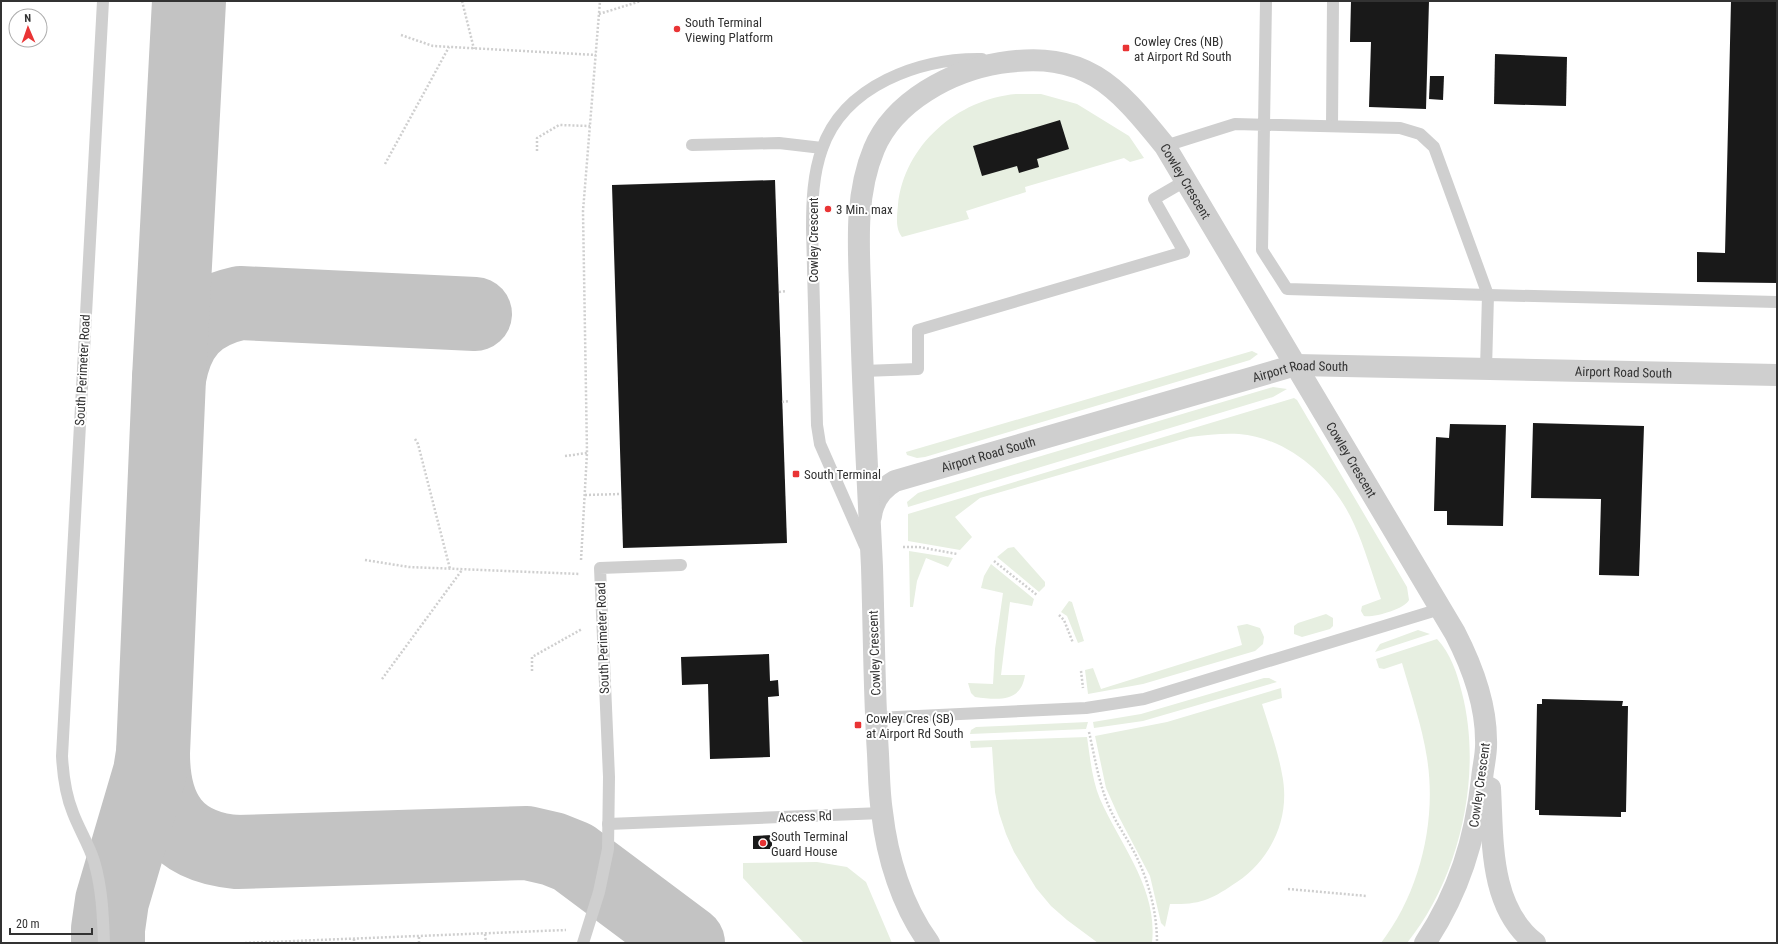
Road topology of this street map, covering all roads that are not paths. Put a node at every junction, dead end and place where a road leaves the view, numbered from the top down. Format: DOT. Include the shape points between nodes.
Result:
graph roads {
  1 [pos="104,1"];
  2 [pos="1266,1"];
  3 [pos="1333,1"];
  4 [pos="1033,60"];
  5 [pos="1263,124"];
  6 [pos="1332,126"];
  7 [pos="692,145"];
  8 [pos="1165,146"];
  9 [pos="822,148"];
  10 [pos="1185,181"];
  11 [pos="1488,295"];
  12 [pos="1777,302"];
  13 [pos="1296,366"];
  14 [pos="1486,369"];
  15 [pos="863,372"];
  16 [pos="1777,375"];
  17 [pos="869,528"];
  18 [pos="681,565"];
  19 [pos="872,569"];
  20 [pos="1440,609"];
  21 [pos="876,718"];
  22 [pos="1486,741"];
  23 [pos="882,813"];
  24 [pos="608,824"];
  25 [pos="104,943"];
  26 [pos="583,943"];
  27 [pos="929,943"];
  28 [pos="1425,943"];
  29 [pos="1535,943"];
  1 -- 25 [label="lane, South Perimeter Road" via="62,738 62,770 67,794 72,812 94,860 97,874 102,902"];
  2 -- 5 [label="lane"];
  3 -- 6 [label="lane"];
  4 -- 8 [label="street, Cowley Crescent" via="1068,64 1098,77 1122,97"];
  4 -- 9 [label="lane, Cowley Crescent" via="961,60 916,69 890,78 850,104"];
  4 -- 15 [label="street, Cowley Crescent" via="978,68 937,85 907,106 884,132 875,147 863,184 861,205"];
  5 -- 6 [label="lane"];
  5 -- 8 [label="lane" via="1235,124"];
  5 -- 11 [label="lane" via="1262,250 1288,289"];
  6 -- 11 [label="lane" via="1400,128 1420,134 1434,147"];
  7 -- 9 [label="lane" via="779,143"];
  8 -- 10 [label="street, Cowley Crescent"];
  9 -- 19 [label="lane, Cowley Crescent" via="812,197 817,425 820,444 865,546"];
  10 -- 13 [label="street, Cowley Crescent"];
  10 -- 15 [label="lane" via="1154,198 1184,252 918,330 918,369"];
  11 -- 12 [label="lane"];
  11 -- 14 [label="lane"];
  13 -- 14 [label="street, Airport Road South"];
  13 -- 17 [label="street, Airport Road South" via="895,481 883,490 873,504"];
  13 -- 20 [label="street, Cowley Crescent"];
  14 -- 16 [label="street, Airport Road South"];
  15 -- 17 [label="street, Cowley Crescent"];
  17 -- 19 [label="street, Cowley Crescent"];
  18 -- 24 [label="lane, South Perimeter Road" via="600,568 609,777"];
  19 -- 21 [label="street, Cowley Crescent"];
  20 -- 21 [label="lane" via="1151,697 1116,705"];
  20 -- 22 [label="street, Cowley Crescent" via="1468,658 1473,672 1480,696"];
  21 -- 23 [label="street, Cowley Crescent"];
  22 -- 28 [label="street, Cowley Crescent" via="1479,805 1468,854 1440,921"];
  22 -- 29 [label="street" via="1498,879 1512,920"];
  23 -- 24 [label="lane, Access Rd"];
  23 -- 27 [label="street, Cowley Crescent" via="892,864 900,887 911,913"];
  24 -- 26 [label="lane" via="608,849 604,872"];
}
